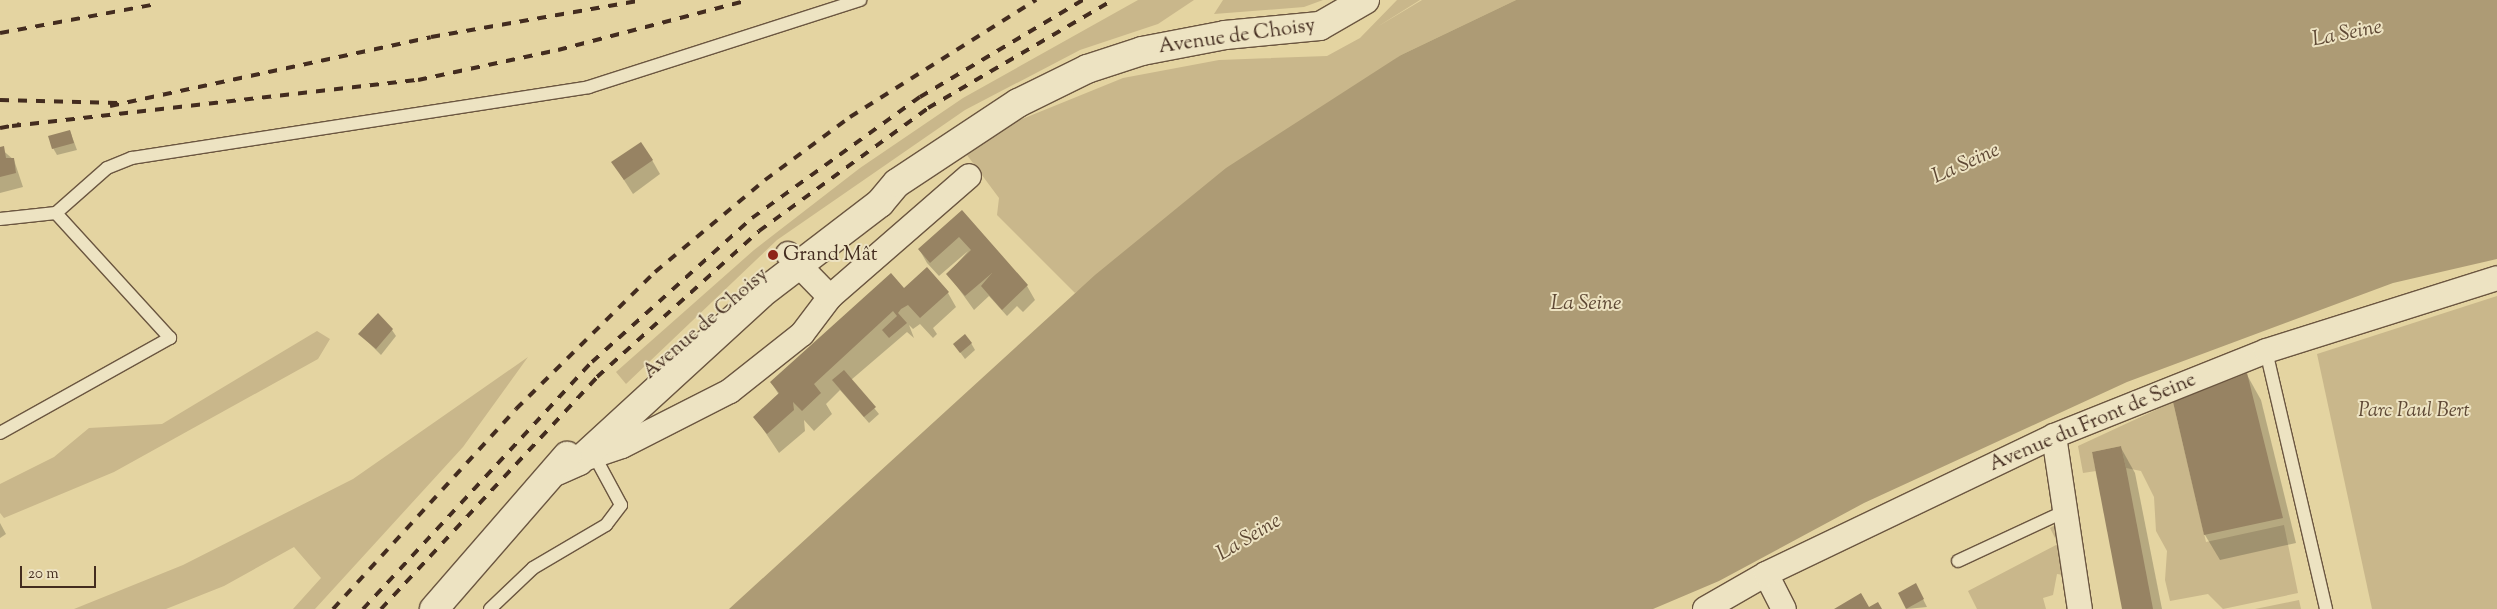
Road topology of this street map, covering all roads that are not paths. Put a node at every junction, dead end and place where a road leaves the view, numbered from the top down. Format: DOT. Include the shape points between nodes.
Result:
graph roads {
  1 [pos="860,0"];
  2 [pos="1365,0"];
  3 [pos="969,176"];
  4 [pos="56,213"];
  5 [pos="0,219"];
  6 [pos="793,260"];
  7 [pos="2497,278"];
  8 [pos="830,297"];
  9 [pos="2266,352"];
  10 [pos="0,433"];
  11 [pos="2054,436"];
  12 [pos="577,463"];
  13 [pos="2065,511"];
  14 [pos="1958,561"];
  15 [pos="1766,574"];
  16 [pos="434,609"];
  17 [pos="490,609"];
  18 [pos="1705,609"];
  19 [pos="1784,609"];
  20 [pos="2080,609"];
  21 [pos="2326,609"];
  1 -- 4 [label="lane" via="589,87 121,161"];
  2 -- 6 [label="main road, Avenue de Choisy" via="1320,26 1192,40 1087,69 987,122 897,183 872,192"];
  3 -- 8 [label="street"];
  4 -- 5 [label="lane"];
  4 -- 10 [label="lane" via="170,338"];
  6 -- 8 [label="street"];
  6 -- 12 [label="main road, Avenue de Choisy" via="644,377 570,451"];
  7 -- 9 [label="street, Avenue du Front de Seine"];
  8 -- 12 [label="street" via="802,334 730,391"];
  9 -- 11 [label="street, Avenue du Front de Seine"];
  9 -- 21 [label="lane"];
  11 -- 13 [label="street"];
  11 -- 15 [label="street, Avenue du Front de Seine"];
  12 -- 16 [label="main road, Avenue de Choisy"];
  12 -- 17 [label="lane" via="621,505 606,525 533,568"];
  13 -- 14 [label="lane"];
  13 -- 20 [label="street"];
  15 -- 18 [label="street, Avenue du Front de Seine"];
  15 -- 19 [label="street"];
}
